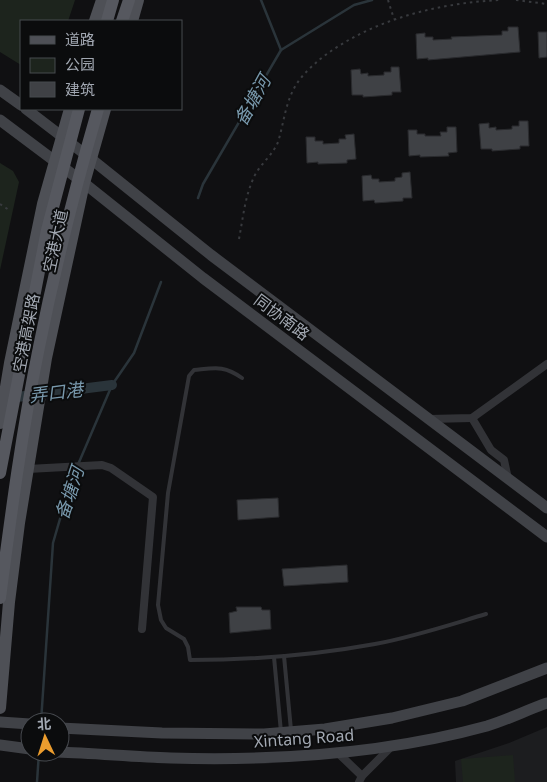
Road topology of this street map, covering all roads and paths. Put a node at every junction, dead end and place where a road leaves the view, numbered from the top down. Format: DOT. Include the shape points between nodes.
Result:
graph roads {
  1 [pos="102,0"];
  2 [pos="113,0"];
  3 [pos="129,0"];
  4 [pos="138,0"];
  5 [pos="388,0"];
  6 [pos="500,0"];
  7 [pos="516,0"];
  8 [pos="547,4"];
  9 [pos="96,20"];
  10 [pos="107,20"];
  11 [pos="122,20"];
  12 [pos="132,20"];
  13 [pos="394,20"];
  14 [pos="0,90"];
  15 [pos="20,104"];
  16 [pos="27,110"];
  17 [pos="70,110"];
  18 [pos="79,110"];
  19 [pos="98,110"];
  20 [pos="105,110"];
  21 [pos="0,120"];
  22 [pos="63,136"];
  23 [pos="90,158"];
  24 [pos="55,162"];
  25 [pos="84,183"];
  26 [pos="0,204"];
  27 [pos="9,210"];
  28 [pos="239,239"];
  29 [pos="547,364"];
  30 [pos="242,378"];
  31 [pos="472,418"];
  32 [pos="428,419"];
  33 [pos="0,422"];
  34 [pos="28,469"];
  35 [pos="0,473"];
  36 [pos="508,479"];
  37 [pos="547,508"];
  38 [pos="547,537"];
  39 [pos="0,598"];
  40 [pos="486,614"];
  41 [pos="142,629"];
  42 [pos="284,656"];
  43 [pos="274,657"];
  44 [pos="547,668"];
  45 [pos="547,703"];
  46 [pos="0,708"];
  47 [pos="0,722"];
  48 [pos="20,723"];
  49 [pos="70,728"];
  50 [pos="286,733"];
  51 [pos="0,745"];
  52 [pos="392,746"];
  53 [pos="20,748"];
  54 [pos="337,752"];
  55 [pos="70,753"];
  56 [pos="361,779"];
  1 -- 9 [label="main road"];
  2 -- 10 [label="highway"];
  3 -- 11 [label="highway"];
  4 -- 12 [label="main road"];
  5 -- 13 [label="path"];
  6 -- 13 [label="path" via="434,8"];
  7 -- 8 [label="path"];
  13 -- 28 [label="path" via="341,44 297,83 286,106 277,144 261,164 248,190"];
  14 -- 15 [label="main road"];
  16 -- 22 [label="main road, 同协南路"];
  17 -- 22 [label="main road, 空港大道"];
  18 -- 35 [label="highway, 空港高架路, bridge" via="47,230"];
  19 -- 39 [label="highway, 空港高架路, bridge" via="63,235 38,349"];
  20 -- 23 [label="main road, 空港大道"];
  21 -- 24 [label="main road, 同协南路"];
  22 -- 23 [label="main road, 同协南路"];
  22 -- 24 [label="main road, 空港大道"];
  23 -- 25 [label="main road, 空港大道"];
  23 -- 32 [label="main road, 同协南路" via="211,255"];
  24 -- 25 [label="main road, 同协南路"];
  24 -- 33 [label="main road, 空港大道" via="43,204"];
  25 -- 34 [label="main road, 空港大道" via="46,358"];
  25 -- 38 [label="main road, 同协南路" via="203,278"];
  26 -- 27 [label="path"];
  29 -- 31 [label="street"];
  30 -- 43 [label="lane" via="230,369 216,368 194,370 189,376 168,493 158,605 166,628 184,639 190,660"];
  31 -- 32 [label="street"];
  31 -- 36 [label="street" via="491,450 504,460"];
  32 -- 36 [label="main road, 同协南路"];
  34 -- 41 [label="street" via="102,465 153,497"];
  34 -- 46 [label="main road, 空港大道" via="9,602"];
  36 -- 37 [label="main road, 同协南路"];
  40 -- 42 [label="lane" via="375,644"];
  42 -- 43 [label="lane"];
  42 -- 50 [label="lane"];
  43 -- 50 [label="lane"];
  44 -- 50 [label="main road, Xintang Road" via="453,703 392,718"];
  45 -- 52 [label="main road, Xintang Road" via="488,725"];
  47 -- 48 [label="main road"];
  49 -- 50 [label="main road, Xintang Road" via="162,733"];
  51 -- 53 [label="main road"];
  52 -- 54 [label="main road, Xintang Road"];
  52 -- 56 [label="street"];
  54 -- 55 [label="main road, Xintang Road" via="244,759"];
  54 -- 56 [label="street"];
}
